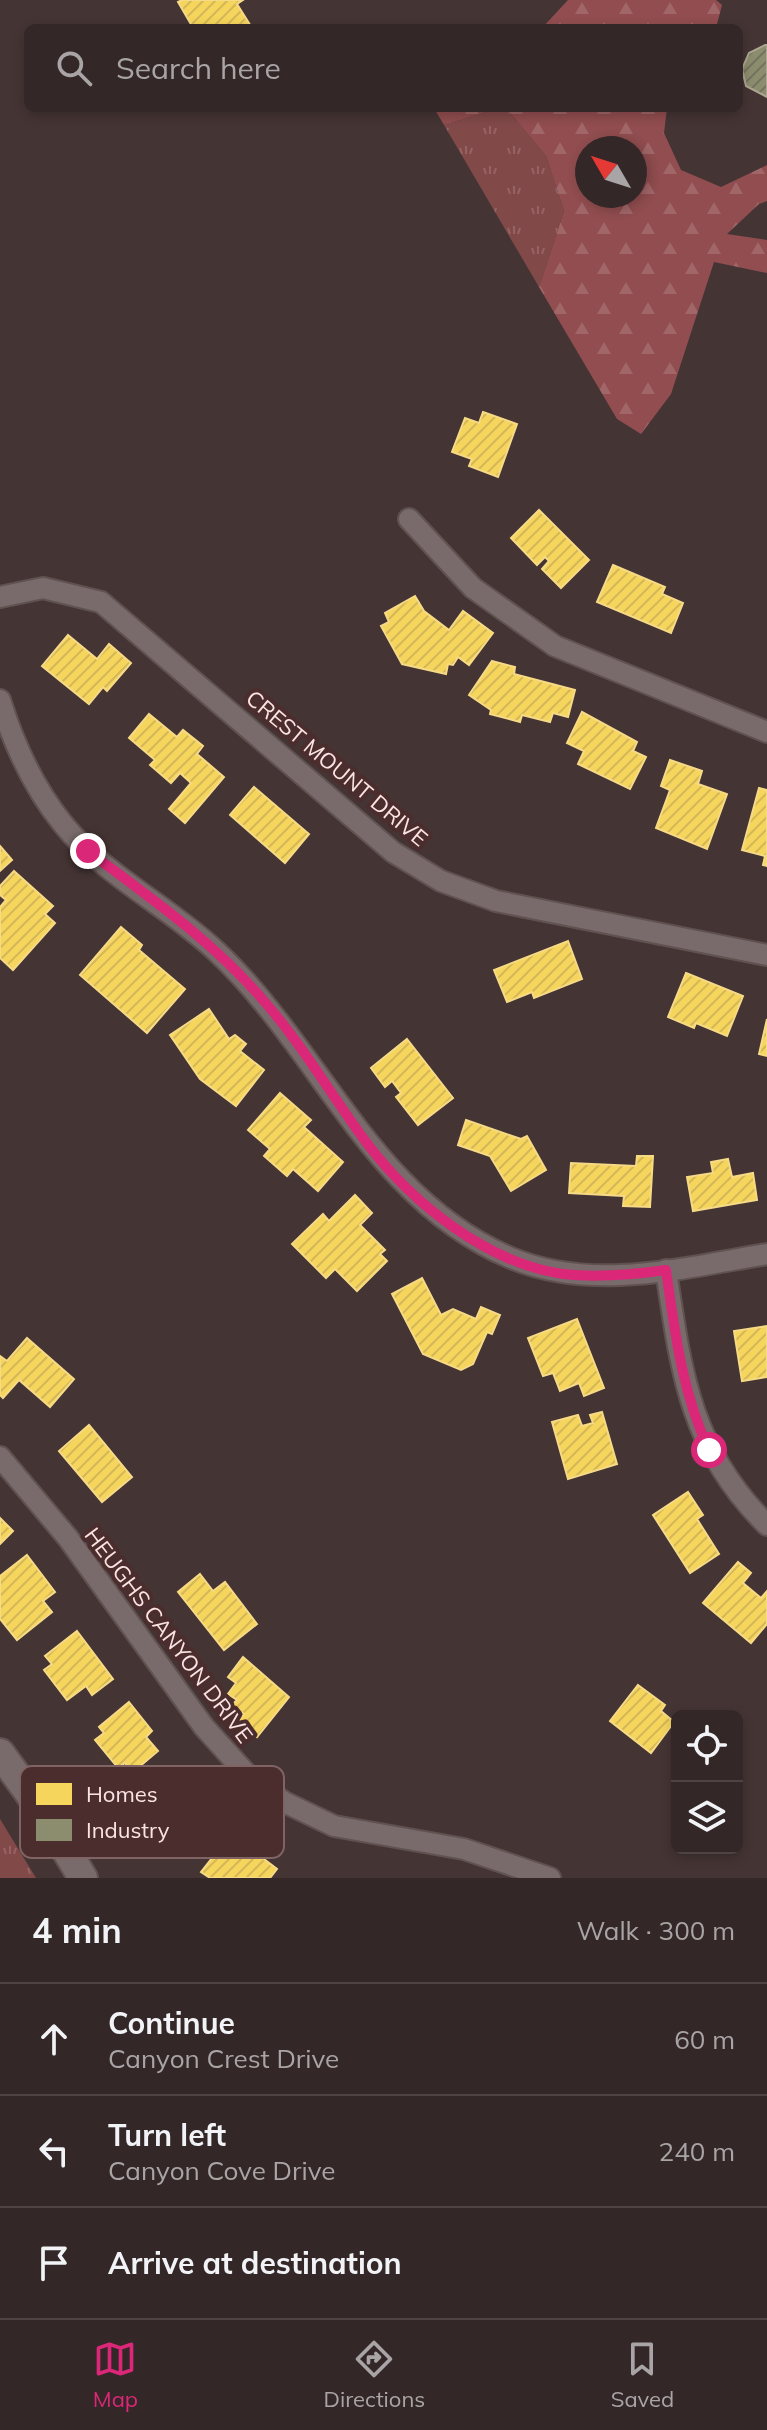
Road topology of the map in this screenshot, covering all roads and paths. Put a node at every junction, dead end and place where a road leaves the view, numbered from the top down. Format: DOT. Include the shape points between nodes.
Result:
graph roads {
  1 [pos="409,519"];
  2 [pos="0,597"];
  3 [pos="0,700"];
  4 [pos="767,732"];
  5 [pos="767,955"];
  6 [pos="767,1254"];
  7 [pos="666,1270"];
  8 [pos="0,1457"];
  9 [pos="767,1525"];
  10 [pos="0,1753"];
  11 [pos="239,1766"];
  12 [pos="20,1780"];
  13 [pos="284,1802"];
  14 [pos="71,1858"];
  15 [pos="83,1878"];
  16 [pos="550,1878"];
  1 -- 4 [label="street" via="473,588 555,646"];
  2 -- 5 [label="street, CREST MOUNT DRIVE" via="43,588 101,602 393,852 441,881 496,901"];
  3 -- 7 [label="street" via="38,791 63,825 88,851 217,952 262,999 398,1179 460,1231 511,1258 561,1273 612,1277"];
  6 -- 7 [label="street"];
  7 -- 9 [label="street" via="680,1369 697,1426 721,1472"];
  8 -- 11 [label="street, HEUGHS CANYON DRIVE" via="68,1538 212,1737"];
  10 -- 12 [label="street"];
  13 -- 16 [label="street, HEUGHS CANYON DRIVE" via="334,1826 464,1849"];
  14 -- 15 [label="street"];
}
